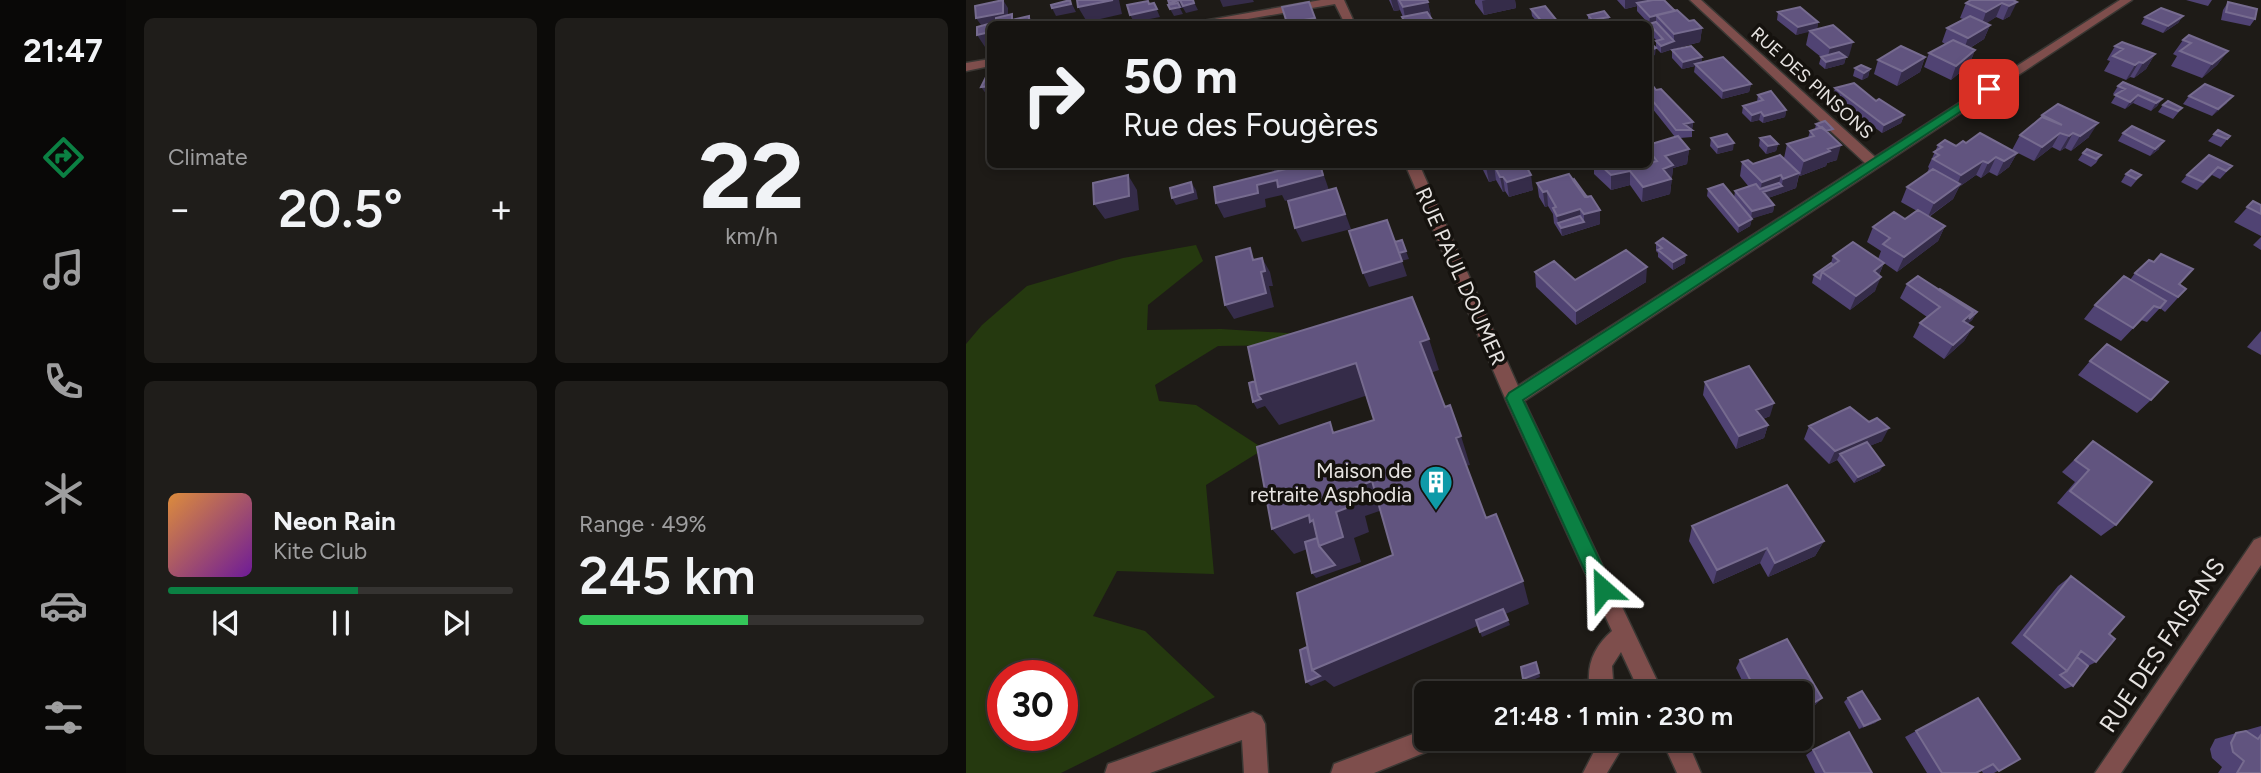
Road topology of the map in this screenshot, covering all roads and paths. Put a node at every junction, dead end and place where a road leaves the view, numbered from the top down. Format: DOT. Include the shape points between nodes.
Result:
graph roads {
  1 [pos="1339,0"];
  2 [pos="1695,0"];
  3 [pos="2127,0"];
  4 [pos="1220,21"];
  5 [pos="1349,21"];
  6 [pos="987,64"];
  7 [pos="966,67"];
  8 [pos="1874,164"];
  9 [pos="1414,168"];
  10 [pos="1514,398"];
  11 [pos="2261,547"];
  12 [pos="1625,635"];
  13 [pos="1601,681"];
  14 [pos="1646,681"];
  15 [pos="1414,745"];
  16 [pos="1607,751"];
  17 [pos="1679,751"];
  18 [pos="1117,773"];
  19 [pos="1256,773"];
  20 [pos="1343,773"];
  21 [pos="1595,773"];
  22 [pos="1689,773"];
  23 [pos="2107,773"];
  1 -- 4 [label="street"];
  1 -- 5 [label="street"];
  2 -- 8 [label="street, RUE DES PINSONS"];
  3 -- 8 [label="street"];
  6 -- 7 [label="street"];
  8 -- 10 [label="street"];
  9 -- 10 [label="street, RUE PAUL DOUMER"];
  10 -- 12 [label="street, RUE PAUL DOUMER"];
  11 -- 23 [label="street, RUE DES FAISANS"];
  12 -- 13 [label="street" via="1606,649"];
  12 -- 14 [label="street, RUE PAUL DOUMER"];
  15 -- 20 [label="street"];
  16 -- 21 [label="street"];
  17 -- 22 [label="street"];
  18 -- 19 [label="street" via="1253,724"];
}
